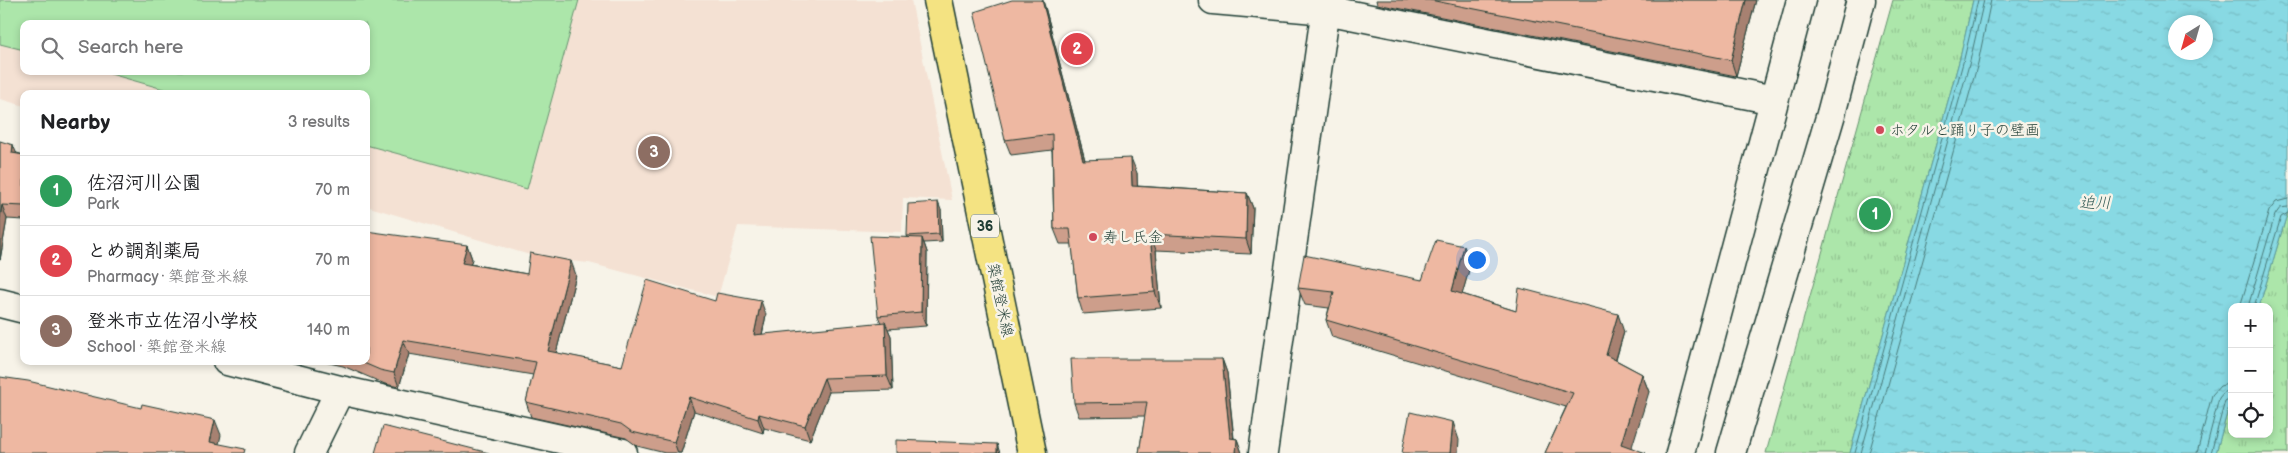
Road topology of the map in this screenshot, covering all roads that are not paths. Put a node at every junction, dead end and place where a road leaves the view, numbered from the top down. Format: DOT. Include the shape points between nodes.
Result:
graph roads {
  1 [pos="938,0"];
  2 [pos="1213,0"];
  3 [pos="1801,0"];
  4 [pos="1861,0"];
  5 [pos="1326,5"];
  6 [pos="1774,100"];
  7 [pos="0,303"];
  8 [pos="20,309"];
  9 [pos="243,365"];
  10 [pos="340,390"];
  11 [pos="309,453"];
  12 [pos="623,453"];
  13 [pos="1032,453"];
  14 [pos="1263,453"];
  15 [pos="1680,453"];
  16 [pos="1731,453"];
  1 -- 13 [label="main road, 築館登米線 / 36"];
  2 -- 5 [label="street"];
  3 -- 6 [label="street"];
  4 -- 16 [label="street" via="1831,114"];
  5 -- 6 [label="street"];
  5 -- 14 [label="street"];
  6 -- 15 [label="street"];
  7 -- 8 [label="street"];
  9 -- 10 [label="street"];
  10 -- 11 [label="street"];
  10 -- 12 [label="street"];
}
